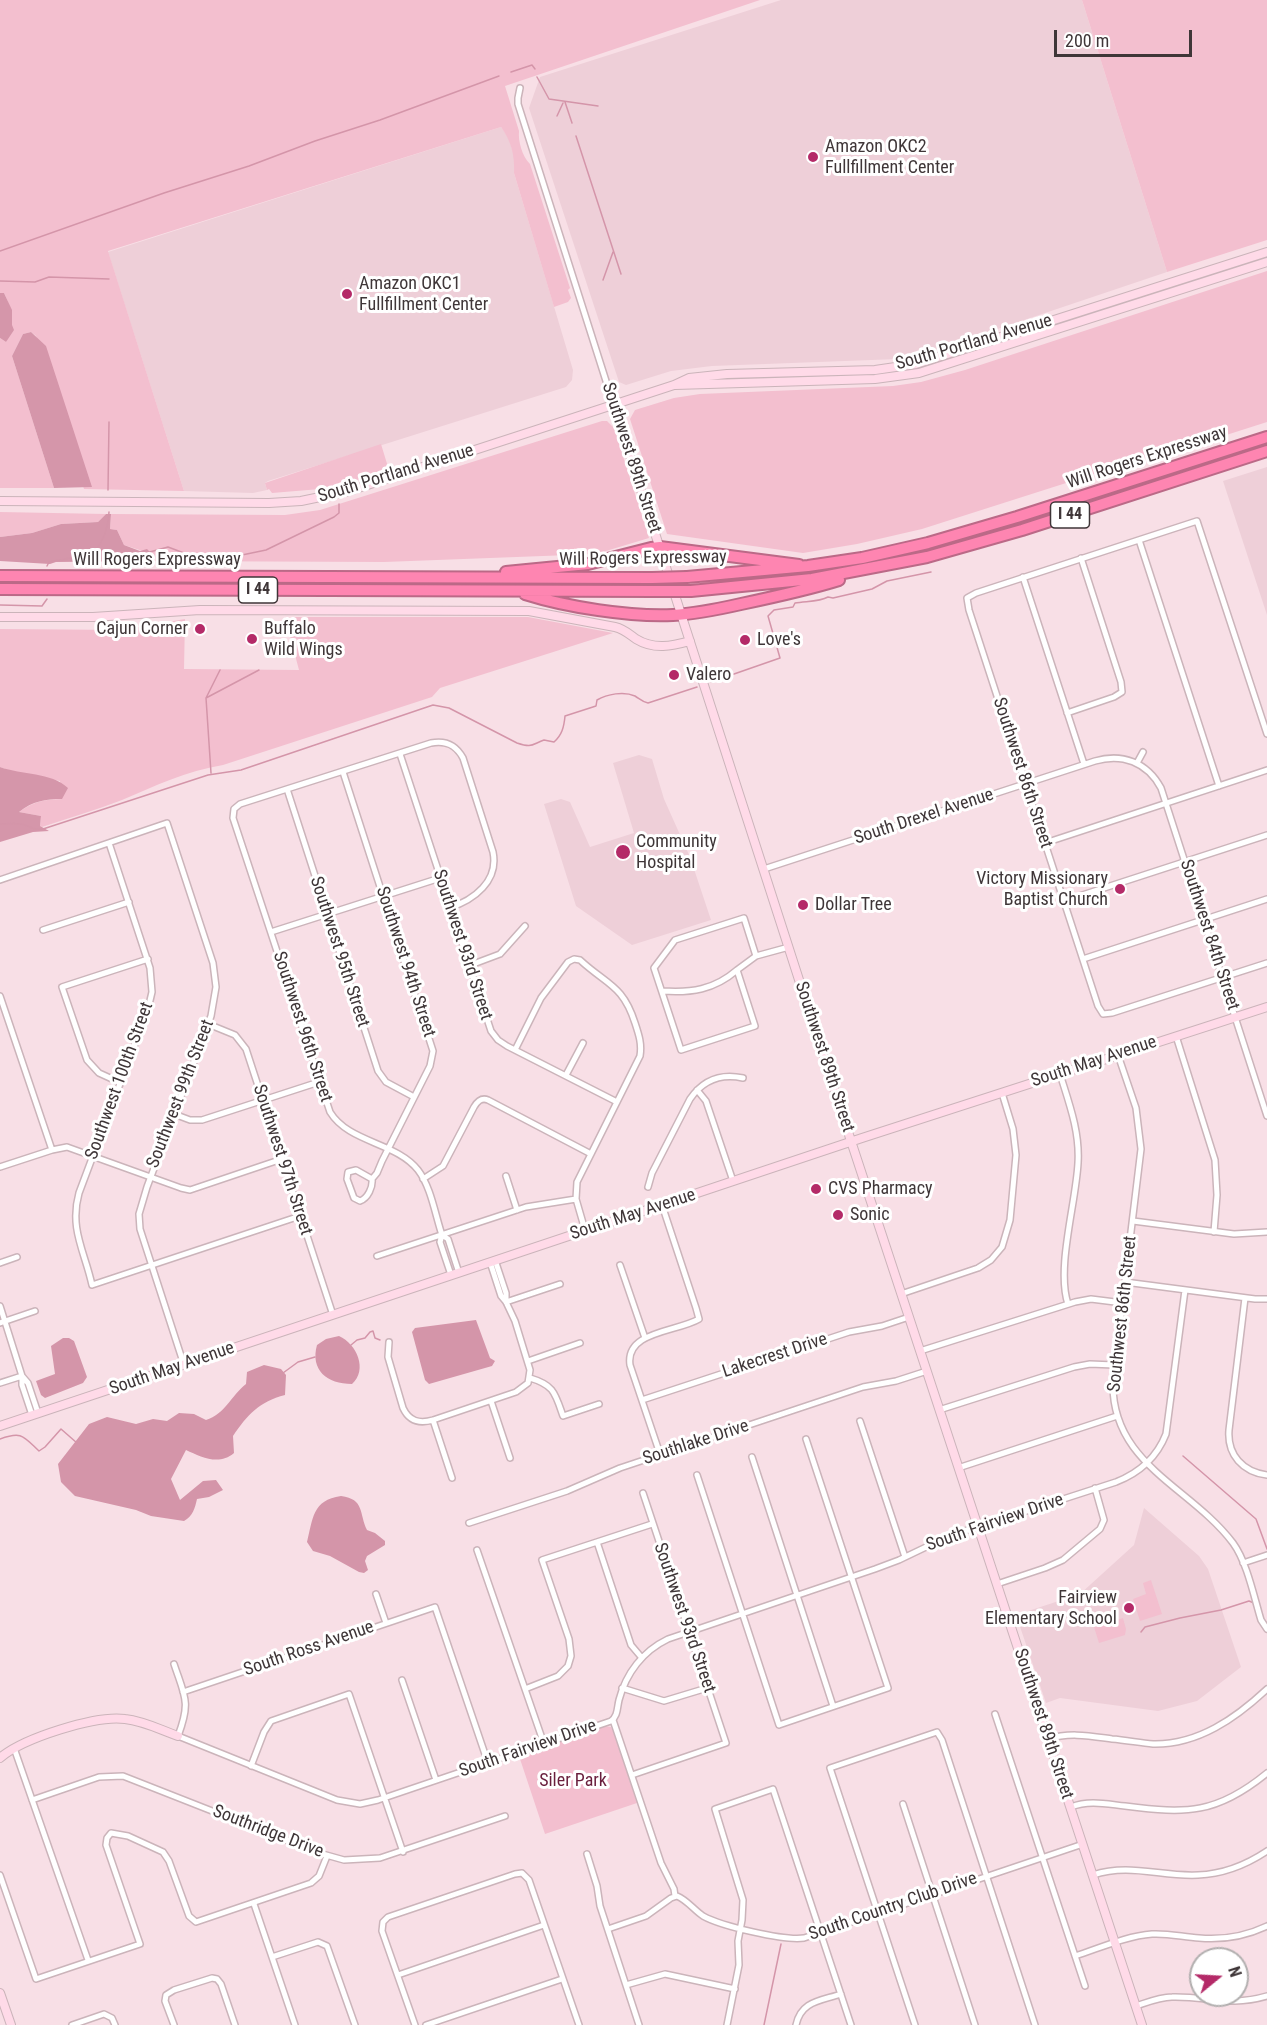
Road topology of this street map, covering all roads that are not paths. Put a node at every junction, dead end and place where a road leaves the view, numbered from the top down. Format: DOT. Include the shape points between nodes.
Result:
graph roads {
  1 [pos="520,87"];
  2 [pos="1267,252"];
  3 [pos="1267,262"];
  4 [pos="674,385"];
  5 [pos="613,403"];
  6 [pos="1267,437"];
  7 [pos="1267,451"];
  8 [pos="0,501"];
  9 [pos="1139,540"];
  10 [pos="660,547"];
  11 [pos="1081,558"];
  12 [pos="808,566"];
  13 [pos="870,569"];
  14 [pos="0,576"];
  15 [pos="1023,577"];
  16 [pos="459,578"];
  17 [pos="0,589"];
  18 [pos="515,591"];
  19 [pos="681,614"];
  20 [pos="0,617"];
  21 [pos="690,641"];
  22 [pos="1067,712"];
  23 [pos="1267,734"];
  24 [pos="1143,752"];
  25 [pos="400,754"];
  26 [pos="1137,763"];
  27 [pos="1083,764"];
  28 [pos="1267,770"];
  29 [pos="343,772"];
  30 [pos="1026,784"];
  31 [pos="1219,786"];
  32 [pos="287,789"];
  33 [pos="1166,803"];
  34 [pos="1267,835"];
  35 [pos="109,843"];
  36 [pos="1045,843"];
  37 [pos="1185,861"];
  38 [pos="764,869"];
  39 [pos="440,878"];
  40 [pos="0,880"];
  41 [pos="384,896"];
  42 [pos="1267,899"];
  43 [pos="1064,901"];
  44 [pos="129,902"];
  45 [pos="449,908"];
  46 [pos="327,914"];
  47 [pos="1204,919"];
  48 [pos="525,926"];
  49 [pos="43,930"];
  50 [pos="271,933"];
  51 [pos="789,947"];
  52 [pos="756,956"];
  53 [pos="1083,959"];
  54 [pos="148,960"];
  55 [pos="1267,963"];
  56 [pos="468,966"];
  57 [pos="737,970"];
  58 [pos="1223,977"];
  59 [pos="662,991"];
  60 [pos="0,996"];
  61 [pos="1267,1006"];
  62 [pos="1235,1017"];
  63 [pos="208,1024"];
  64 [pos="1176,1036"];
  65 [pos="583,1043"];
  66 [pos="515,1050"];
  67 [pos="1118,1055"];
  68 [pos="1060,1074"];
  69 [pos="566,1075"];
  70 [pos="743,1078"];
  71 [pos="319,1082"];
  72 [pos="121,1083"];
  73 [pos="697,1090"];
  74 [pos="1002,1093"];
  75 [pos="414,1097"];
  76 [pos="262,1100"];
  77 [pos="617,1102"];
  78 [pos="174,1114"];
  79 [pos="1267,1116"];
  80 [pos="851,1142"];
  81 [pos="52,1150"];
  82 [pos="387,1150"];
  83 [pos="591,1154"];
  84 [pos="93,1156"];
  85 [pos="282,1160"];
  86 [pos="0,1167"];
  87 [pos="506,1176"];
  88 [pos="150,1177"];
  89 [pos="372,1179"];
  90 [pos="423,1179"];
  91 [pos="733,1181"];
  92 [pos="648,1187"];
  93 [pos="576,1199"];
  94 [pos="662,1205"];
  95 [pos="517,1210"];
  96 [pos="300,1216"];
  97 [pos="1132,1221"];
  98 [pos="585,1230"];
  99 [pos="1214,1232"];
  100 [pos="1267,1232"];
  101 [pos="442,1235"];
  102 [pos="377,1256"];
  103 [pos="17,1257"];
  104 [pos="493,1261"];
  105 [pos="0,1263"];
  106 [pos="151,1265"];
  107 [pos="620,1265"];
  108 [pos="455,1274"];
  109 [pos="1125,1282"];
  110 [pos="560,1284"];
  111 [pos="1185,1290"];
  112 [pos="901,1293"];
  113 [pos="1245,1298"];
  114 [pos="1267,1299"];
  115 [pos="506,1302"];
  116 [pos="1123,1303"];
  117 [pos="1068,1304"];
  118 [pos="0,1306"];
  119 [pos="35,1311"];
  120 [pos="333,1315"];
  121 [pos="909,1317"];
  122 [pos="3,1322"];
  123 [pos="645,1338"];
  124 [pos="389,1342"];
  125 [pos="580,1343"];
  126 [pos="920,1352"];
  127 [pos="528,1361"];
  128 [pos="184,1365"];
  129 [pos="1114,1365"];
  130 [pos="927,1371"];
  131 [pos="22,1376"];
  132 [pos="530,1378"];
  133 [pos="0,1383"];
  134 [pos="642,1400"];
  135 [pos="491,1401"];
  136 [pos="599,1404"];
  137 [pos="939,1410"];
  138 [pos="35,1414"];
  139 [pos="1117,1416"];
  140 [pos="433,1420"];
  141 [pos="860,1421"];
  142 [pos="0,1426"];
  143 [pos="806,1439"];
  144 [pos="660,1454"];
  145 [pos="752,1457"];
  146 [pos="510,1458"];
  147 [pos="1147,1462"];
  148 [pos="958,1468"];
  149 [pos="697,1475"];
  150 [pos="1267,1475"];
  151 [pos="452,1478"];
  152 [pos="1095,1488"];
  153 [pos="642,1493"];
  154 [pos="469,1523"];
  155 [pos="652,1524"];
  156 [pos="978,1526"];
  157 [pos="597,1542"];
  158 [pos="477,1550"];
  159 [pos="1266,1555"];
  160 [pos="905,1557"];
  161 [pos="1243,1563"];
  162 [pos="851,1577"];
  163 [pos="997,1584"];
  164 [pos="376,1594"];
  165 [pos="797,1595"];
  166 [pos="742,1613"];
  167 [pos="386,1623"];
  168 [pos="1267,1629"];
  169 [pos="688,1631"];
  170 [pos="642,1658"];
  171 [pos="174,1664"];
  172 [pos="402,1680"];
  173 [pos="622,1688"];
  174 [pos="707,1688"];
  175 [pos="525,1689"];
  176 [pos="1267,1689"];
  177 [pos="183,1692"];
  178 [pos="833,1706"];
  179 [pos="995,1714"];
  180 [pos="613,1720"];
  181 [pos="178,1736"];
  182 [pos="1048,1738"];
  183 [pos="544,1744"];
  184 [pos="14,1748"];
  185 [pos="0,1758"];
  186 [pos="488,1763"];
  187 [pos="251,1766"];
  188 [pos="1267,1773"];
  189 [pos="632,1775"];
  190 [pos="436,1780"];
  191 [pos="384,1797"];
  192 [pos="32,1800"];
  193 [pos="903,1804"];
  194 [pos="1071,1807"];
  195 [pos="506,1816"];
  196 [pos="1083,1844"];
  197 [pos="1267,1851"];
  198 [pos="403,1852"];
  199 [pos="586,1854"];
  200 [pos="327,1856"];
  201 [pos="1042,1857"];
  202 [pos="0,1875"];
  203 [pos="1093,1875"];
  204 [pos="986,1876"];
  205 [pos="933,1895"];
  206 [pos="675,1896"];
  207 [pos="254,1904"];
  208 [pos="879,1913"];
  209 [pos="544,1925"];
  210 [pos="1267,1926"];
  211 [pos="740,1928"];
  212 [pos="608,1929"];
  213 [pos="820,1932"];
  214 [pos="1115,1944"];
  215 [pos="1075,1956"];
  216 [pos="272,1957"];
  217 [pos="87,1960"];
  218 [pos="398,1975"];
  219 [pos="562,1979"];
  220 [pos="626,1985"];
  221 [pos="1085,1986"];
  222 [pos="735,1989"];
  223 [pos="0,1993"];
  224 [pos="840,1994"];
  225 [pos="1267,1996"];
  226 [pos="1136,2006"];
  227 [pos="11,2025"];
  228 [pos="72,2025"];
  229 [pos="115,2025"];
  230 [pos="174,2025"];
  231 [pos="235,2025"];
  232 [pos="295,2025"];
  233 [pos="355,2025"];
  234 [pos="415,2025"];
  235 [pos="426,2025"];
  236 [pos="579,2025"];
  237 [pos="639,2025"];
  238 [pos="727,2025"];
  239 [pos="796,2025"];
  240 [pos="851,2025"];
  241 [pos="915,2025"];
  242 [pos="975,2025"];
  243 [pos="1035,2025"];
  244 [pos="1142,2025"];
  1 -- 5 [label="street, Southwest 89th Street" via="519,104"];
  2 -- 4 [label="main road, South Portland Avenue" via="916,364 875,370 710,375"];
  3 -- 4 [label="main road, South Portland Avenue" via="919,373 875,379"];
  4 -- 5 [label="main road, South Portland Avenue"];
  5 -- 8 [label="main road, South Portland Avenue" via="317,499 269,503"];
  5 -- 10 [label="main road, Southwest 89th Street"];
  6 -- 12 [label="highway, Will Rogers Expressway / I 44" via="972,532"];
  7 -- 13 [label="highway, Will Rogers Expressway / I 44" via="973,545"];
  9 -- 11 [label="street"];
  9 -- 23 [label="street" via="1197,521"];
  9 -- 31 [label="street"];
  10 -- 12 [label="highway"];
  10 -- 16 [label="highway" via="588,564"];
  10 -- 19 [label="main road, Southwest 89th Street"];
  11 -- 15 [label="street"];
  11 -- 22 [label="street" via="1122,692"];
  12 -- 16 [label="highway, Will Rogers Expressway / I 44, bridge" via="687,577"];
  13 -- 18 [label="highway, Will Rogers Expressway / I 44, bridge" via="776,584 691,591"];
  13 -- 19 [label="highway" via="805,590"];
  14 -- 16 [label="highway, Will Rogers Expressway / I 44"];
  15 -- 22 [label="street"];
  15 -- 30 [label="street, Southwest 86th Street" via="967,598"];
  17 -- 18 [label="highway, Will Rogers Expressway / I 44"];
  18 -- 19 [label="highway" via="623,613"];
  19 -- 21 [label="main road, Southwest 89th Street"];
  20 -- 21 [label="main road" via="93,617 200,610 529,611 615,627 654,646"];
  21 -- 38 [label="main road, Southwest 89th Street"];
  22 -- 27 [label="street"];
  24 -- 26 [label="street"];
  25 -- 29 [label="street"];
  25 -- 39 [label="street, Southwest 93rd Street"];
  25 -- 45 [label="street" via="435,742 450,744 458,750 492,848 494,866 489,879 472,899"];
  26 -- 27 [label="street" via="1112,758"];
  26 -- 33 [label="street, Southwest 84th Street" via="1156,779"];
  27 -- 30 [label="street, South Drexel Avenue"];
  28 -- 31 [label="street"];
  29 -- 32 [label="street"];
  29 -- 41 [label="street, Southwest 94th Street"];
  30 -- 36 [label="street, Southwest 86th Street"];
  30 -- 38 [label="street, South Drexel Avenue"];
  31 -- 33 [label="street"];
  32 -- 46 [label="street, Southwest 95th Street"];
  32 -- 50 [label="street, Southwest 96th Street" via="238,804 234,809 233,818"];
  33 -- 36 [label="street"];
  33 -- 37 [label="street, Southwest 84th Street"];
  34 -- 37 [label="street"];
  35 -- 40 [label="street"];
  35 -- 44 [label="street, Southwest 100th Street"];
  35 -- 63 [label="street, Southwest 99th Street" via="167,823 213,963 215,994"];
  36 -- 43 [label="street, Southwest 86th Street"];
  37 -- 43 [label="street"];
  37 -- 47 [label="street, Southwest 84th Street"];
  38 -- 51 [label="main road, Southwest 89th Street"];
  39 -- 41 [label="street"];
  39 -- 45 [label="street, Southwest 93rd Street"];
  41 -- 46 [label="street"];
  41 -- 75 [label="street, Southwest 94th Street" via="434,1051"];
  42 -- 47 [label="street"];
  43 -- 53 [label="street, Southwest 86th Street"];
  44 -- 49 [label="street"];
  44 -- 54 [label="street, Southwest 100th Street"];
  45 -- 56 [label="street, Southwest 93rd Street"];
  46 -- 50 [label="street"];
  46 -- 75 [label="street, Southwest 95th Street" via="378,1071 389,1084"];
  47 -- 53 [label="street"];
  47 -- 58 [label="street, Southwest 84th Street"];
  48 -- 56 [label="street" via="500,954"];
  50 -- 71 [label="street, Southwest 96th Street"];
  51 -- 52 [label="street"];
  51 -- 80 [label="main road, Southwest 89th Street"];
  52 -- 57 [label="street"];
  52 -- 59 [label="street" via="744,918 675,940 654,968"];
  53 -- 58 [label="street, Southwest 86th Street" via="1102,1014"];
  54 -- 72 [label="street, Southwest 100th Street" via="150,1003"];
  54 -- 72 [label="street" via="62,987 87,1060 99,1073"];
  55 -- 58 [label="street"];
  56 -- 66 [label="street, Southwest 93rd Street" via="489,1028 498,1040"];
  57 -- 59 [label="street" via="702,989"];
  57 -- 59 [label="street" via="755,1026 681,1050"];
  58 -- 62 [label="street, Southwest 84th Street"];
  60 -- 81 [label="street"];
  61 -- 62 [label="main road, South May Avenue"];
  62 -- 64 [label="main road, South May Avenue"];
  62 -- 79 [label="street, Southwest 84th Street"];
  63 -- 76 [label="street, Southwest 97th Street" via="235,1035 243,1044"];
  63 -- 78 [label="street, Southwest 99th Street"];
  64 -- 67 [label="main road, South May Avenue"];
  64 -- 99 [label="street" via="1215,1160"];
  65 -- 69 [label="street"];
  66 -- 69 [label="street, Southwest 93rd Street"];
  66 -- 77 [label="street" via="541,998 568,962 580,960 621,993 638,1033 640,1056"];
  67 -- 68 [label="main road, South May Avenue"];
  67 -- 97 [label="street, Southwest 86th Street" via="1136,1108 1140,1139"];
  68 -- 74 [label="main road, South May Avenue"];
  68 -- 117 [label="street" via="1078,1148 1063,1280"];
  69 -- 77 [label="street, Southwest 93rd Street"];
  70 -- 73 [label="street" via="720,1077"];
  71 -- 76 [label="street"];
  71 -- 82 [label="street, Southwest 96th Street" via="336,1121"];
  72 -- 84 [label="street, Southwest 100th Street"];
  73 -- 91 [label="street" via="708,1106"];
  73 -- 92 [label="street"];
  74 -- 80 [label="main road, South May Avenue"];
  74 -- 112 [label="street" via="1013,1129 1016,1165 1002,1247 973,1270"];
  75 -- 82 [label="street, Southwest 94th Street"];
  76 -- 78 [label="street" via="200,1121"];
  76 -- 85 [label="street, Southwest 97th Street"];
  77 -- 83 [label="street"];
  78 -- 88 [label="street, Southwest 99th Street"];
  80 -- 91 [label="main road, South May Avenue"];
  80 -- 112 [label="main road, Southwest 89th Street"];
  81 -- 84 [label="street" via="71,1148"];
  81 -- 86 [label="street"];
  82 -- 89 [label="street, Southwest 94th Street"];
  82 -- 90 [label="street, Southwest 96th Street" via="416,1167"];
  83 -- 90 [label="street" via="483,1099 474,1107 443,1166"];
  83 -- 93 [label="street" via="577,1182"];
  84 -- 88 [label="street"];
  84 -- 106 [label="street, Southwest 100th Street" via="75,1212 76,1233 92,1285"];
  85 -- 88 [label="street" via="190,1190"];
  85 -- 96 [label="street, Southwest 97th Street"];
  87 -- 95 [label="street"];
  88 -- 106 [label="street, Southwest 99th Street" via="139,1221"];
  89 -- 89 [label="street, Southwest 94th Street" via="355,1170 348,1172 355,1199 365,1198"];
  90 -- 101 [label="street, Southwest 96th Street"];
  91 -- 94 [label="main road, South May Avenue"];
  93 -- 95 [label="street"];
  93 -- 98 [label="street"];
  94 -- 98 [label="main road, South May Avenue"];
  94 -- 123 [label="street" via="699,1319"];
  95 -- 101 [label="street"];
  96 -- 106 [label="street"];
  96 -- 120 [label="street, Southwest 97th Street"];
  97 -- 99 [label="street"];
  97 -- 109 [label="street, Southwest 86th Street"];
  98 -- 104 [label="main road, South May Avenue"];
  99 -- 100 [label="street"];
  101 -- 102 [label="street"];
  101 -- 108 [label="street, Southwest 96th Street" via="448,1239"];
  103 -- 105 [label="street"];
  104 -- 108 [label="main road, South May Avenue"];
  104 -- 115 [label="street"];
  106 -- 128 [label="street, Southwest 99th Street"];
  107 -- 123 [label="street"];
  108 -- 120 [label="main road, South May Avenue"];
  109 -- 111 [label="street"];
  109 -- 116 [label="street, Southwest 86th Street"];
  110 -- 115 [label="street"];
  111 -- 113 [label="street"];
  111 -- 147 [label="street" via="1167,1430 1160,1448"];
  112 -- 121 [label="main road, Southwest 89th Street"];
  113 -- 114 [label="street"];
  113 -- 150 [label="street" via="1228,1439 1242,1464"];
  115 -- 127 [label="street"];
  116 -- 117 [label="street" via="1091,1299"];
  116 -- 129 [label="street, Southwest 86th Street"];
  117 -- 126 [label="street"];
  118 -- 122 [label="street"];
  119 -- 122 [label="street"];
  120 -- 128 [label="main road, South May Avenue"];
  121 -- 126 [label="main road, Southwest 89th Street"];
  121 -- 134 [label="street, Lakecrest Drive" via="849,1332"];
  122 -- 131 [label="street"];
  123 -- 134 [label="street" via="634,1345 630,1359"];
  124 -- 140 [label="street" via="388,1357 404,1411 415,1421"];
  125 -- 127 [label="street"];
  126 -- 130 [label="main road, Southwest 89th Street"];
  127 -- 132 [label="street"];
  128 -- 138 [label="main road, South May Avenue"];
  129 -- 137 [label="street" via="1074,1366"];
  129 -- 139 [label="street, Southwest 86th Street"];
  130 -- 137 [label="main road, Southwest 89th Street"];
  130 -- 144 [label="street, Southlake Drive" via="863,1387"];
  131 -- 133 [label="street"];
  131 -- 138 [label="street" via="28,1383"];
  132 -- 135 [label="street" via="521,1390"];
  132 -- 136 [label="street" via="554,1390 563,1416"];
  134 -- 144 [label="street"];
  135 -- 140 [label="street"];
  135 -- 146 [label="street"];
  137 -- 148 [label="main road, Southwest 89th Street"];
  138 -- 142 [label="main road, South May Avenue"];
  139 -- 147 [label="street, Southwest 86th Street" via="1126,1438"];
  139 -- 148 [label="street"];
  140 -- 151 [label="street"];
  141 -- 160 [label="street"];
  143 -- 162 [label="street"];
  144 -- 154 [label="street, Southlake Drive" via="567,1491"];
  145 -- 165 [label="street"];
  147 -- 152 [label="street, South Fairview Drive" via="1128,1477"];
  147 -- 161 [label="street, Southwest 86th Street" via="1225,1533"];
  148 -- 156 [label="main road, Southwest 89th Street"];
  149 -- 166 [label="street"];
  152 -- 156 [label="street, South Fairview Drive"];
  152 -- 163 [label="street" via="1104,1520 1100,1529 1064,1560"];
  153 -- 155 [label="street, Southwest 93rd Street"];
  155 -- 157 [label="street"];
  155 -- 169 [label="street, Southwest 93rd Street"];
  156 -- 160 [label="street, South Fairview Drive"];
  156 -- 163 [label="main road, Southwest 89th Street"];
  157 -- 170 [label="street" via="631,1645"];
  157 -- 175 [label="street" via="542,1560 572,1656 558,1676"];
  158 -- 175 [label="street"];
  159 -- 161 [label="street"];
  160 -- 162 [label="street, South Fairview Drive"];
  161 -- 168 [label="street, Southwest 86th Street"];
  162 -- 165 [label="street, South Fairview Drive"];
  162 -- 178 [label="street" via="888,1688"];
  163 -- 182 [label="main road, Southwest 89th Street"];
  164 -- 167 [label="street"];
  165 -- 166 [label="street, South Fairview Drive"];
  165 -- 178 [label="street"];
  166 -- 169 [label="street, South Fairview Drive"];
  166 -- 178 [label="street" via="779,1725"];
  167 -- 177 [label="street, South Ross Avenue"];
  167 -- 186 [label="street, South Ross Avenue" via="435,1607"];
  169 -- 170 [label="street, South Fairview Drive" via="657,1645"];
  169 -- 174 [label="street, Southwest 93rd Street"];
  170 -- 173 [label="street, South Fairview Drive"];
  171 -- 177 [label="street"];
  172 -- 190 [label="street"];
  173 -- 174 [label="street" via="664,1701"];
  173 -- 180 [label="street, South Fairview Drive"];
  174 -- 189 [label="street, Southwest 93rd Street" via="726,1743"];
  175 -- 183 [label="street"];
  176 -- 182 [label="street" via="1220,1726 1184,1740 1153,1744 1068,1734"];
  177 -- 181 [label="street" via="187,1706"];
  179 -- 201 [label="street"];
  180 -- 183 [label="street, South Fairview Drive"];
  180 -- 189 [label="street"];
  181 -- 184 [label="main road, South Fairview Drive" via="135,1720 104,1718"];
  181 -- 187 [label="street, South Fairview Drive"];
  182 -- 194 [label="main road, Southwest 89th Street"];
  183 -- 186 [label="street, South Fairview Drive"];
  184 -- 185 [label="main road, South Fairview Drive"];
  184 -- 192 [label="street"];
  186 -- 190 [label="street, South Fairview Drive"];
  187 -- 191 [label="street, South Fairview Drive" via="346,1803 360,1804"];
  187 -- 191 [label="street" via="271,1722 350,1694"];
  188 -- 194 [label="street" via="1236,1795 1197,1809 1167,1811 1088,1802"];
  189 -- 206 [label="street"];
  190 -- 191 [label="street, South Fairview Drive"];
  191 -- 198 [label="street"];
  192 -- 200 [label="street, Southridge Drive" via="99,1777 123,1776"];
  192 -- 217 [label="street"];
  193 -- 205 [label="street"];
  194 -- 196 [label="main road, Southwest 89th Street"];
  195 -- 198 [label="street, Southridge Drive"];
  196 -- 201 [label="street, South Country Club Drive"];
  196 -- 203 [label="main road, Southwest 89th Street"];
  197 -- 203 [label="street" via="1215,1873 1189,1875 1121,1869"];
  198 -- 200 [label="street, Southridge Drive" via="358,1861"];
  199 -- 212 [label="street"];
  200 -- 207 [label="street" via="314,1881"];
  201 -- 204 [label="street, South Country Club Drive"];
  201 -- 215 [label="street"];
  202 -- 217 [label="street" via="36,1979"];
  203 -- 214 [label="main road, Southwest 89th Street"];
  204 -- 205 [label="street, South Country Club Drive"];
  204 -- 208 [label="street" via="937,1732 830,1768"];
  204 -- 243 [label="street"];
  205 -- 208 [label="street, South Country Club Drive"];
  205 -- 242 [label="street"];
  206 -- 211 [label="street, South Country Club Drive" via="711,1920"];
  206 -- 212 [label="street" via="646,1916"];
  207 -- 216 [label="street"];
  207 -- 217 [label="street" via="194,1921 163,1852 120,1833 111,1833 106,1845 140,1944"];
  208 -- 213 [label="street, South Country Club Drive"];
  208 -- 241 [label="street"];
  209 -- 218 [label="street"];
  209 -- 218 [label="street" via="525,1874 388,1917 382,1931"];
  209 -- 219 [label="street"];
  210 -- 214 [label="street" via="1223,1938 1155,1934"];
  211 -- 213 [label="street, South Country Club Drive" via="795,1939"];
  211 -- 213 [label="street" via="743,1895 715,1809 773,1789"];
  211 -- 222 [label="street"];
  212 -- 220 [label="street"];
  213 -- 224 [label="street"];
  214 -- 215 [label="street"];
  214 -- 226 [label="main road, Southwest 89th Street"];
  215 -- 221 [label="street"];
  216 -- 232 [label="street"];
  216 -- 233 [label="street" via="318,1942 327,1946"];
  218 -- 234 [label="street"];
  219 -- 235 [label="street"];
  219 -- 236 [label="street"];
  220 -- 222 [label="street" via="665,1974"];
  220 -- 237 [label="street"];
  222 -- 238 [label="street"];
  223 -- 227 [label="main road"];
  224 -- 239 [label="street" via="807,2006 799,2013"];
  224 -- 240 [label="street"];
  225 -- 226 [label="street" via="1233,2002 1168,1997"];
  226 -- 244 [label="main road, Southwest 89th Street"];
  228 -- 229 [label="street" via="101,2015 110,2016"];
  230 -- 231 [label="street" via="166,1995 215,1978 221,1983"];
}
